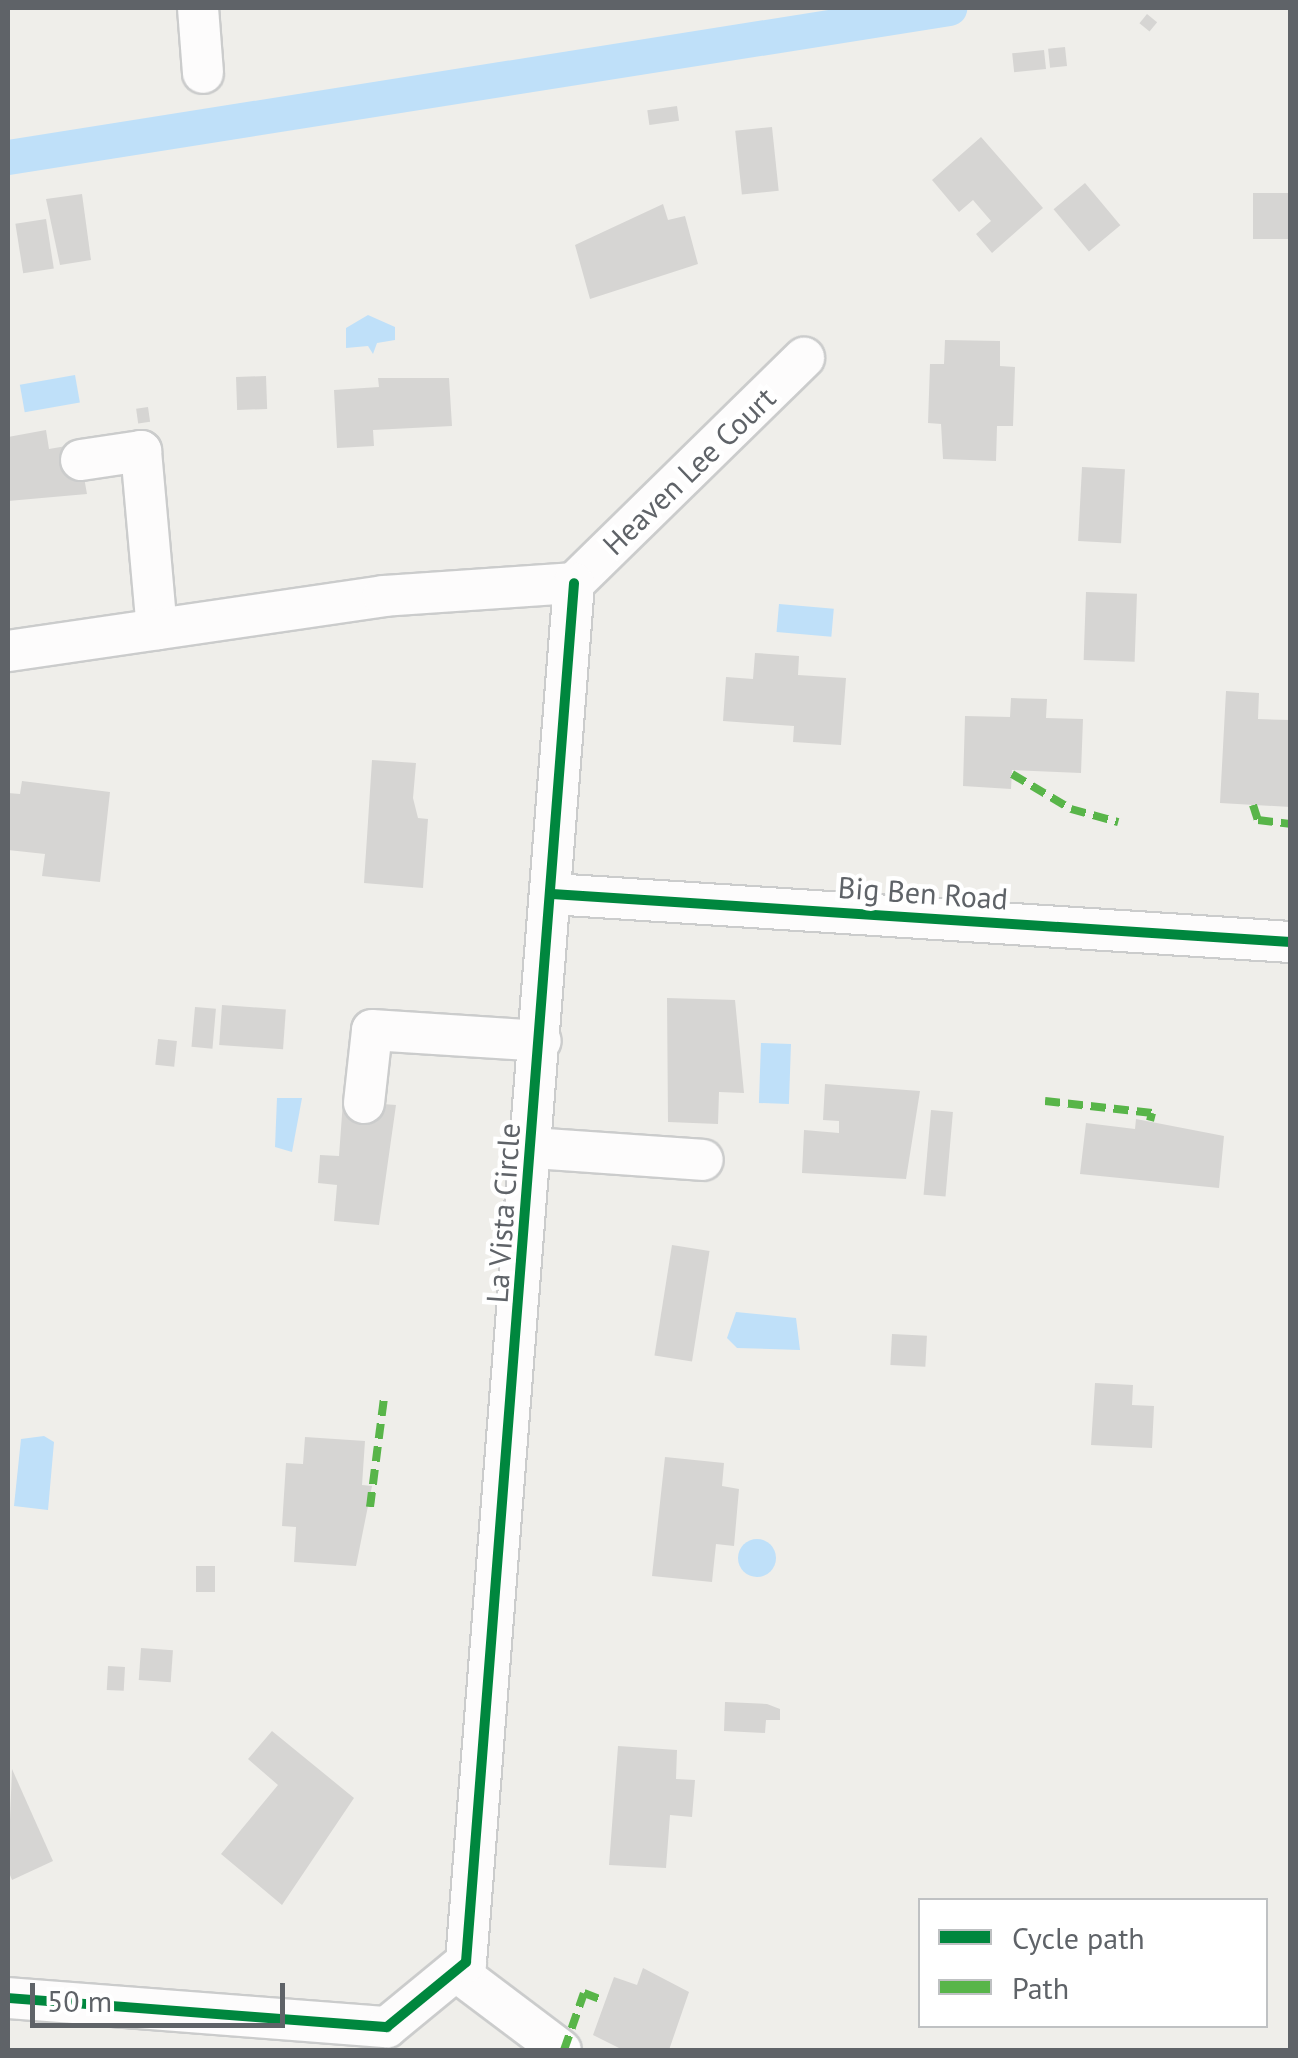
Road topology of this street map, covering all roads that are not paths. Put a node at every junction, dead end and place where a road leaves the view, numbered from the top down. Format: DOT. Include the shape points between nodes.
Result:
graph roads {
  1 [pos="198,8"];
  2 [pos="204,74"];
  3 [pos="804,358"];
  4 [pos="81,460"];
  5 [pos="574,583"];
  6 [pos="157,629"];
  7 [pos="8,651"];
  8 [pos="552,894"];
  9 [pos="1290,942"];
  10 [pos="541,1041"];
  11 [pos="364,1102"];
  12 [pos="533,1148"];
  13 [pos="703,1160"];
  14 [pos="456,1971"];
  15 [pos="8,1998"];
  16 [pos="171,2033"];
  17 [pos="561,2050"];
  1 -- 2 [label="street"];
  3 -- 5 [label="street, Heaven Lee Court"];
  4 -- 6 [label="street" via="141,451"];
  5 -- 6 [label="street" via="383,596"];
  5 -- 8 [label="street, La Vista Circle"];
  6 -- 7 [label="street"];
  8 -- 9 [label="street, Big Ben Road"];
  8 -- 10 [label="street, La Vista Circle"];
  10 -- 11 [label="street" via="372,1030"];
  10 -- 12 [label="street, La Vista Circle"];
  12 -- 13 [label="street"];
  12 -- 14 [label="street, La Vista Circle" via="481,1851 466,1962"];
  14 -- 16 [label="street" via="387,2027"];
  14 -- 17 [label="street"];
  15 -- 16 [label="street"];
}
